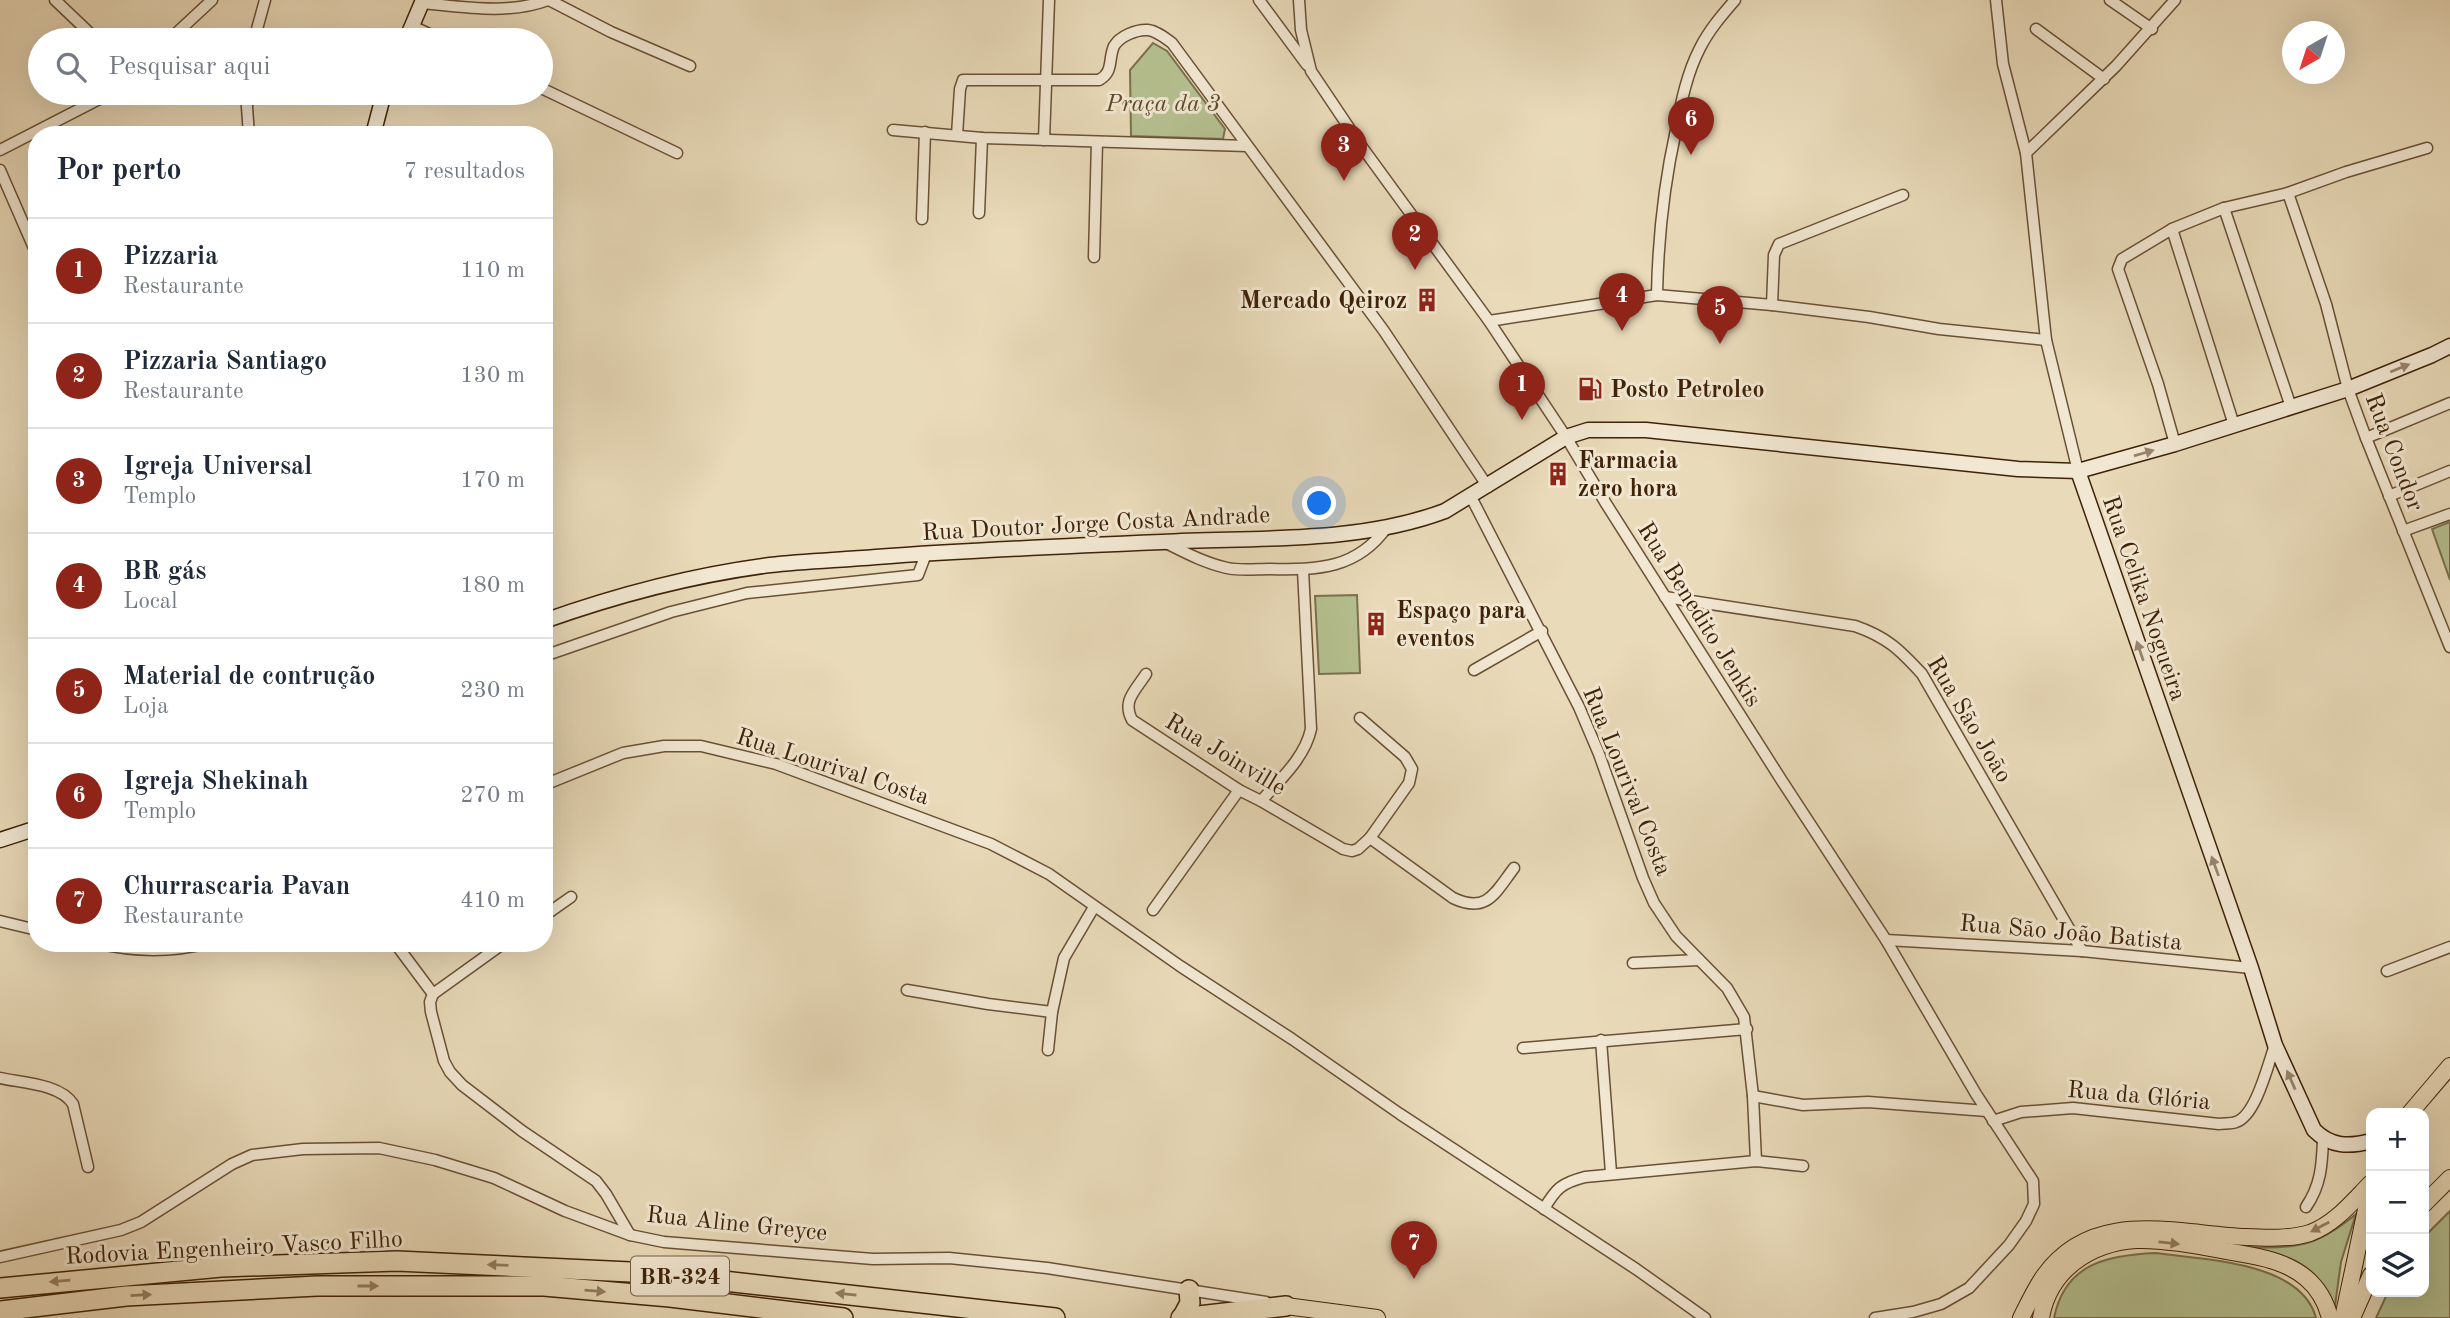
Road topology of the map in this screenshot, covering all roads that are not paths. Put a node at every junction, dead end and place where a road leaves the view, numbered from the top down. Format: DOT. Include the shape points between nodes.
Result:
graph roads {
  1 [pos="55,0"];
  2 [pos="212,0"];
  3 [pos="265,0"];
  4 [pos="549,0"];
  5 [pos="1049,0"];
  6 [pos="1259,0"];
  7 [pos="1299,0"];
  8 [pos="1735,0"];
  9 [pos="1996,0"];
  10 [pos="2110,0"];
  11 [pos="2175,0"];
  12 [pos="422,2"];
  13 [pos="412,26"];
  14 [pos="84,28"];
  15 [pos="182,28"];
  16 [pos="257,28"];
  17 [pos="416,28"];
  18 [pos="2036,29"];
  19 [pos="2152,29"];
  20 [pos="690,66"];
  21 [pos="1311,71"];
  22 [pos="1047,79"];
  23 [pos="2104,79"];
  24 [pos="553,94"];
  25 [pos="88,105"];
  26 [pos="247,105"];
  27 [pos="381,105"];
  28 [pos="47,126"];
  29 [pos="248,126"];
  30 [pos="375,126"];
  31 [pos="892,130"];
  32 [pos="925,132"];
  33 [pos="957,135"];
  34 [pos="28,136"];
  35 [pos="982,138"];
  36 [pos="1044,140"];
  37 [pos="1097,142"];
  38 [pos="1247,146"];
  39 [pos="2427,148"];
  40 [pos="0,150"];
  41 [pos="677,153"];
  42 [pos="2026,153"];
  43 [pos="0,170"];
  44 [pos="2288,193"];
  45 [pos="1903,195"];
  46 [pos="2224,208"];
  47 [pos="979,213"];
  48 [pos="922,219"];
  49 [pos="2172,229"];
  50 [pos="28,234"];
  51 [pos="1094,257"];
  52 [pos="1657,295"];
  53 [pos="1772,305"];
  54 [pos="1489,321"];
  55 [pos="2046,340"];
  56 [pos="2450,346"];
  57 [pos="2348,389"];
  58 [pos="2450,403"];
  59 [pos="2291,407"];
  60 [pos="2234,425"];
  61 [pos="1566,437"];
  62 [pos="2366,438"];
  63 [pos="2175,444"];
  64 [pos="2078,471"];
  65 [pos="2450,471"];
  66 [pos="1488,486"];
  67 [pos="2389,496"];
  68 [pos="1471,497"];
  69 [pos="2450,514"];
  70 [pos="1387,527"];
  71 [pos="2403,531"];
  72 [pos="1164,542"];
  73 [pos="926,554"];
  74 [pos="1303,570"];
  75 [pos="1665,597"];
  76 [pos="553,618"];
  77 [pos="2445,622"];
  78 [pos="1542,631"];
  79 [pos="2450,647"];
  80 [pos="553,653"];
  81 [pos="1474,670"];
  82 [pos="1146,674"];
  83 [pos="1360,718"];
  84 [pos="553,781"];
  85 [pos="1239,790"];
  86 [pos="1261,801"];
  87 [pos="28,831"];
  88 [pos="1370,838"];
  89 [pos="0,839"];
  90 [pos="1514,868"];
  91 [pos="571,897"];
  92 [pos="1094,907"];
  93 [pos="553,910"];
  94 [pos="1153,910"];
  95 [pos="0,921"];
  96 [pos="28,928"];
  97 [pos="1886,940"];
  98 [pos="2450,947"];
  99 [pos="2082,950"];
  100 [pos="402,952"];
  101 [pos="488,952"];
  102 [pos="1699,960"];
  103 [pos="1633,963"];
  104 [pos="2251,968"];
  105 [pos="2387,971"];
  106 [pos="907,990"];
  107 [pos="433,994"];
  108 [pos="1052,1012"];
  109 [pos="1747,1029"];
  110 [pos="1601,1040"];
  111 [pos="2275,1045"];
  112 [pos="1523,1048"];
  113 [pos="1048,1050"];
  114 [pos="2450,1066"];
  115 [pos="0,1078"];
  116 [pos="1753,1096"];
  117 [pos="2414,1108"];
  118 [pos="1990,1116"];
  119 [pos="2323,1140"];
  120 [pos="2366,1142"];
  121 [pos="1756,1161"];
  122 [pos="1803,1166"];
  123 [pos="88,1167"];
  124 [pos="1611,1173"];
  125 [pos="2450,1178"];
  126 [pos="2366,1189"];
  127 [pos="2429,1199"];
  128 [pos="2305,1207"];
  129 [pos="2366,1208"];
  130 [pos="1544,1209"];
  131 [pos="630,1235"];
  132 [pos="0,1257"];
  133 [pos="2366,1286"];
  134 [pos="0,1288"];
  135 [pos="1189,1290"];
  136 [pos="1286,1306"];
  137 [pos="0,1311"];
  138 [pos="843,1318"];
  139 [pos="1055,1318"];
  140 [pos="1182,1318"];
  141 [pos="1377,1318"];
  142 [pos="1705,1318"];
  143 [pos="1875,1318"];
  144 [pos="2021,1318"];
  145 [pos="2041,1318"];
  146 [pos="2330,1318"];
  147 [pos="2343,1318"];
  148 [pos="2352,1318"];
  1 -- 14 [label="street"];
  2 -- 15 [label="street"];
  3 -- 16 [label="street"];
  4 -- 12 [label="street" via="490,9"];
  4 -- 20 [label="street"];
  5 -- 22 [label="street"];
  6 -- 21 [label="street"];
  7 -- 21 [label="street, Rua Benedito Jenkis" via="1300,30"];
  8 -- 52 [label="street" via="1700,49 1688,77 1670,158"];
  9 -- 42 [label="street, Rua Celika Nogueira" via="2003,64"];
  10 -- 19 [label="street"];
  11 -- 19 [label="street"];
  12 -- 13 [label="main road"];
  13 -- 17 [label="street"];
  18 -- 23 [label="street"];
  19 -- 23 [label="street"];
  21 -- 54 [label="street, Rua Benedito Jenkis"];
  22 -- 33 [label="street" via="963,80"];
  22 -- 36 [label="street"];
  22 -- 38 [label="street" via="1099,79 1106,76 1114,47 1127,34 1148,30 1160,34 1172,43"];
  23 -- 42 [label="street"];
  24 -- 41 [label="street"];
  25 -- 28 [label="street"];
  26 -- 29 [label="street"];
  27 -- 30 [label="main road"];
  31 -- 32 [label="street"];
  32 -- 33 [label="street"];
  32 -- 48 [label="street"];
  33 -- 35 [label="street"];
  34 -- 40 [label="street"];
  35 -- 36 [label="street"];
  35 -- 47 [label="street"];
  36 -- 37 [label="street"];
  37 -- 38 [label="street"];
  37 -- 51 [label="street"];
  38 -- 66 [label="street" via="1384,331"];
  39 -- 44 [label="street"];
  42 -- 55 [label="street, Rua Celika Nogueira"];
  43 -- 50 [label="street"];
  44 -- 46 [label="street"];
  44 -- 57 [label="street, Rua Condor" via="2326,304"];
  45 -- 53 [label="street" via="1779,244 1774,255"];
  46 -- 49 [label="street"];
  46 -- 59 [label="street"];
  49 -- 60 [label="street"];
  49 -- 63 [label="street" via="2122,259 2118,269"];
  52 -- 53 [label="street"];
  52 -- 54 [label="street"];
  53 -- 55 [label="street" via="1939,330"];
  54 -- 61 [label="street, Rua Benedito Jenkis"];
  55 -- 64 [label="street, Rua Celika Nogueira"];
  57 -- 56 [label="main road, Rua Doutor Jorge Costa Andrade, one-way"];
  57 -- 59 [label="main road, Rua Doutor Jorge Costa Andrade"];
  57 -- 62 [label="street, Rua Condor"];
  58 -- 62 [label="street"];
  59 -- 60 [label="main road, Rua Doutor Jorge Costa Andrade"];
  60 -- 63 [label="main road, Rua Doutor Jorge Costa Andrade"];
  61 -- 64 [label="main road, Rua Doutor Jorge Costa Andrade" via="1588,430 1646,430 2018,469"];
  61 -- 66 [label="main road, Rua Doutor Jorge Costa Andrade"];
  61 -- 75 [label="street, Rua Benedito Jenkis"];
  62 -- 67 [label="street, Rua Condor"];
  64 -- 63 [label="main road, Rua Doutor Jorge Costa Andrade, one-way"];
  104 -- 64 [label="main road, Rua Celika Nogueira, one-way"];
  65 -- 67 [label="street"];
  66 -- 68 [label="main road, Rua Doutor Jorge Costa Andrade"];
  67 -- 71 [label="street, Rua Condor"];
  68 -- 70 [label="main road, Rua Doutor Jorge Costa Andrade" via="1424,519"];
  68 -- 78 [label="street, Rua Lourival Costa"];
  69 -- 71 [label="street"];
  70 -- 72 [label="main road, Rua Doutor Jorge Costa Andrade"];
  70 -- 74 [label="street" via="1370,547 1347,562"];
  71 -- 77 [label="street, Rua Condor"];
  72 -- 73 [label="main road, Rua Doutor Jorge Costa Andrade"];
  72 -- 74 [label="street" via="1230,569"];
  73 -- 76 [label="main road, Rua Doutor Jorge Costa Andrade" via="771,565 606,599"];
  73 -- 80 [label="street" via="918,575 747,593 671,612"];
  74 -- 86 [label="street" via="1311,729 1298,758"];
  75 -- 97 [label="street, Rua Benedito Jenkis"];
  75 -- 99 [label="street, Rua São João" via="1855,626 1897,647 1922,674"];
  77 -- 79 [label="street, Rua Condor"];
  78 -- 81 [label="street"];
  78 -- 102 [label="street, Rua Lourival Costa" via="1599,754 1654,902"];
  82 -- 85 [label="street, Rua Joinville" via="1129,699 1127,711 1132,720"];
  83 -- 88 [label="street" via="1405,757 1412,769 1409,783"];
  84 -- 92 [label="street, Rua Lourival Costa" via="623,753 701,746 776,764 991,844 1049,874"];
  85 -- 86 [label="street, Rua Joinville"];
  85 -- 94 [label="street"];
  86 -- 88 [label="street, Rua Joinville" via="1343,849 1358,849"];
  87 -- 89 [label="main road"];
  88 -- 90 [label="street" via="1467,905 1491,898"];
  91 -- 93 [label="street"];
  92 -- 108 [label="street" via="1064,958"];
  92 -- 130 [label="street, Rua Lourival Costa"];
  95 -- 96 [label="street"];
  97 -- 99 [label="street, Rua São João Batista"];
  97 -- 118 [label="street, Rua Benedito Jenkis"];
  98 -- 105 [label="street"];
  99 -- 104 [label="street, Rua São João Batista"];
  100 -- 107 [label="street"];
  101 -- 107 [label="street"];
  102 -- 103 [label="street"];
  102 -- 109 [label="street, Rua Lourival Costa" via="1733,995"];
  104 -- 111 [label="main road, Rua Celika Nogueira"];
  106 -- 108 [label="street"];
  107 -- 131 [label="street" via="431,1012 450,1072 522,1131 596,1181"];
  108 -- 113 [label="street"];
  109 -- 110 [label="street"];
  109 -- 116 [label="street, Rua Lourival Costa"];
  110 -- 112 [label="street"];
  110 -- 124 [label="street"];
  111 -- 118 [label="street, Rua da Glória" via="2254,1103 2237,1122 2219,1124 2073,1108"];
  119 -- 111 [label="main road, Rua Celika Nogueira, one-way" via="2314,1130"];
  114 -- 117 [label="main road"];
  115 -- 123 [label="street" via="68,1096 74,1104"];
  116 -- 118 [label="street, Rua da Glória" via="1802,1105 1868,1102"];
  116 -- 121 [label="street, Rua Lourival Costa"];
  118 -- 143 [label="street, Rua Benedito Jenkis" via="2033,1181 2034,1204 2026,1221 1969,1287 1941,1304"];
  119 -- 120 [label="main road" via="2347,1145"];
  119 -- 128 [label="street" via="2320,1180"];
  121 -- 122 [label="street"];
  121 -- 124 [label="street"];
  124 -- 130 [label="street" via="1567,1182"];
  125 -- 127 [label="main road"];
  126 -- 144 [label="main road, one-way" via="2327,1225 2308,1234 2254,1238 2137,1228 2095,1236 2058,1259"];
  129 -- 147 [label="main road"];
  130 -- 142 [label="street, Rua Lourival Costa"];
  131 -- 132 [label="street, Rua Aline Greyce" via="494,1178 435,1160 379,1148 303,1149 252,1156 232,1164 121,1230"];
  131 -- 135 [label="street, Rua Aline Greyce" via="664,1242 873,1259 949,1258"];
  133 -- 148 [label="main road"];
  139 -- 134 [label="highway, Rodovia Engenheiro Vasco Filho / BR-324, one-way" via="652,1273 397,1261 221,1267"];
  135 -- 136 [label="street, Rua Aline Greyce"];
  135 -- 140 [label="highway" via="1190,1303"];
  136 -- 140 [label="highway"];
  136 -- 141 [label="main road, Rua Aline Greyce"];
  137 -- 138 [label="highway, Rodovia Engenheiro Vasco Filho / BR-324, one-way" via="126,1296 317,1286 530,1286"];
  145 -- 146 [label="main road, one-way" via="2051,1287 2063,1271 2099,1248 2138,1240 2204,1247 2287,1265 2316,1288"];
}
